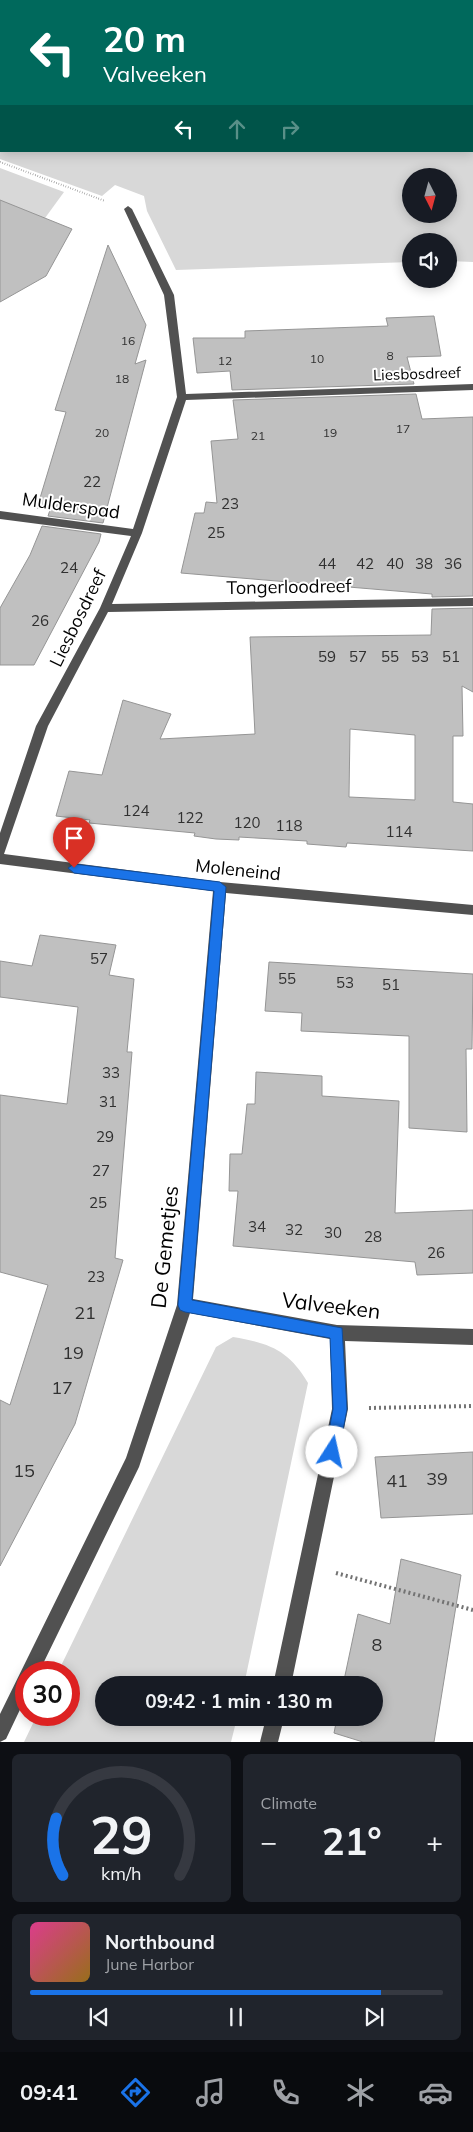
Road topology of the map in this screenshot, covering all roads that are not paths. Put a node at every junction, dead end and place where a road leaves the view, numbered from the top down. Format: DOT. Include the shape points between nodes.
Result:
graph roads {
  1 [pos="128,209"];
  2 [pos="473,387"];
  3 [pos="182,397"];
  4 [pos="0,515"];
  5 [pos="137,533"];
  6 [pos="473,602"];
  7 [pos="105,608"];
  8 [pos="0,851"];
  9 [pos="0,859"];
  10 [pos="220,887"];
  11 [pos="473,910"];
  12 [pos="185,1305"];
  13 [pos="337,1333"];
  14 [pos="473,1336"];
  15 [pos="35,1661"];
  16 [pos="284,1676"];
  17 [pos="15,1702"];
  18 [pos="273,1726"];
  19 [pos="0,1733"];
  20 [pos="269,1742"];
  1 -- 3 [label="street, Liesbosdreef" via="169,294"];
  2 -- 3 [label="street, Liesbosdreef"];
  3 -- 5 [label="street, Liesbosdreef"];
  4 -- 5 [label="street, Mulderspad"];
  5 -- 7 [label="street, Liesbosdreef"];
  6 -- 7 [label="street, Tongerloodreef"];
  7 -- 8 [label="street, Liesbosdreef" via="42,726"];
  9 -- 10 [label="street, Moleneind"];
  10 -- 11 [label="street, Moleneind"];
  10 -- 12 [label="street, De Gemetjes"];
  12 -- 13 [label="street, Valveeken"];
  12 -- 15 [label="street, De Gemetjes" via="133,1461"];
  13 -- 14 [label="street, Valveeken"];
  13 -- 16 [label="street" via="340,1409"];
  17 -- 19 [label="street"];
  18 -- 20 [label="street"];
}
